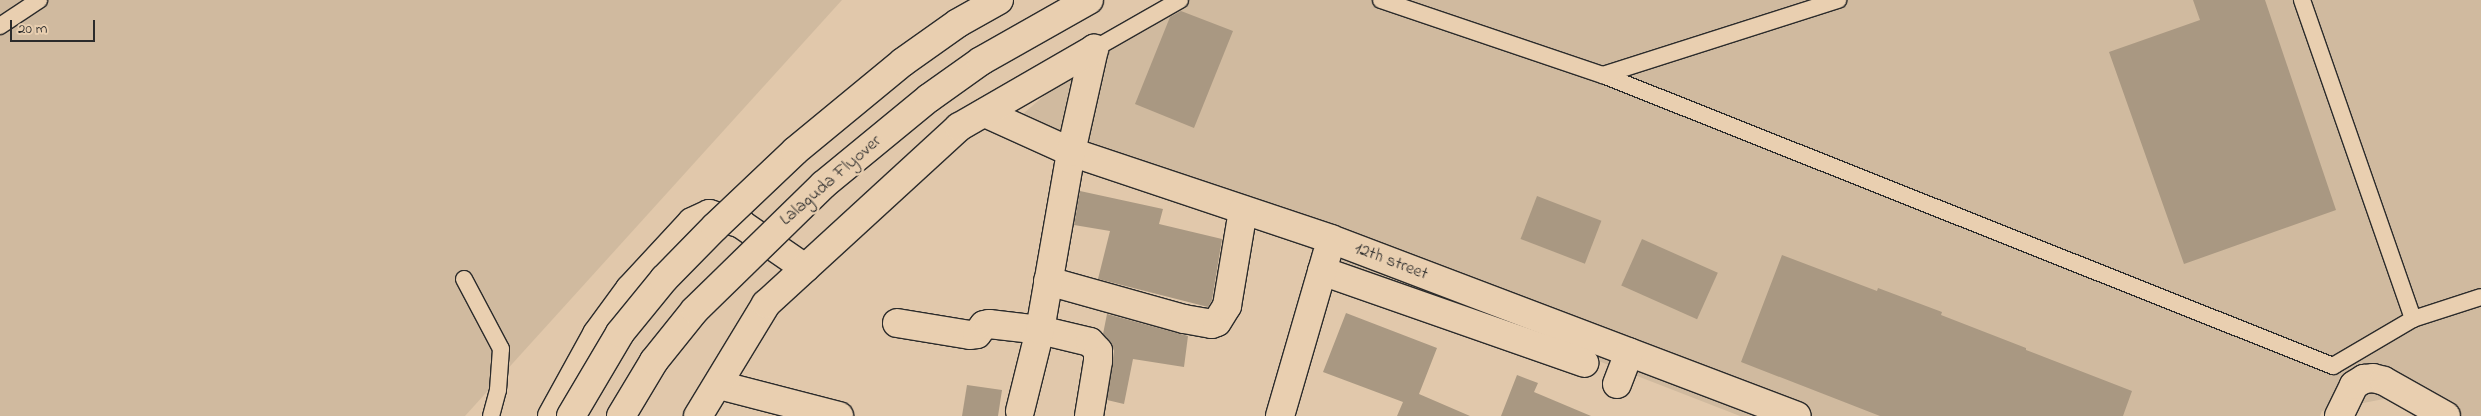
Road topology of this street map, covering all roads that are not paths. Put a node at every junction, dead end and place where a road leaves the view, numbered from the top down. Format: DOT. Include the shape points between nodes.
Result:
graph roads {
  1 [pos="39,0"];
  2 [pos="998,0"];
  3 [pos="1089,0"];
  4 [pos="1180,0"];
  5 [pos="1381,0"];
  6 [pos="1838,0"];
  7 [pos="2302,0"];
  8 [pos="0,26"];
  9 [pos="1094,49"];
  10 [pos="1603,75"];
  11 [pos="986,113"];
  12 [pos="1070,152"];
  13 [pos="1244,210"];
  14 [pos="1331,239"];
  15 [pos="805,268"];
  16 [pos="1322,271"];
  17 [pos="464,279"];
  18 [pos="1048,281"];
  19 [pos="2481,297"];
  20 [pos="2413,320"];
  21 [pos="897,323"];
  22 [pos="1568,329"];
  23 [pos="1040,330"];
  24 [pos="1629,352"];
  25 [pos="1556,357"];
  26 [pos="1584,363"];
  27 [pos="1617,384"];
  28 [pos="719,385"];
  29 [pos="1020,411"];
  30 [pos="491,416"];
  31 [pos="552,416"];
  32 [pos="571,416"];
  33 [pos="621,416"];
  34 [pos="698,416"];
  35 [pos="839,416"];
  36 [pos="1089,416"];
  37 [pos="1280,416"];
  38 [pos="1796,416"];
  39 [pos="2340,416"];
  40 [pos="2446,416"];
  1 -- 8 [label="lane"];
  2 -- 32 [label="street, bridge" via="958,23 903,62 795,151 714,228 664,279 620,333"];
  3 -- 33 [label="street, Lalaguda Flyover, bridge" via="981,61 928,98 822,185 695,310 654,362"];
  4 -- 9 [label="lane"];
  5 -- 10 [label="lane"];
  6 -- 10 [label="lane"];
  7 -- 20 [label="lane"];
  9 -- 11 [label="street"];
  9 -- 12 [label="street"];
  10 -- 20 [label="lane" via="2333,366"];
  11 -- 12 [label="street, 12th street"];
  11 -- 15 [label="street" via="959,127"];
  12 -- 13 [label="street, 12th street"];
  12 -- 18 [label="street"];
  13 -- 14 [label="street, 12th street"];
  13 -- 18 [label="street" via="1227,306 1217,322 1212,324"];
  14 -- 16 [label="street"];
  14 -- 22 [label="street, 12th street"];
  15 -- 28 [label="street" via="766,304"];
  15 -- 31 [label="street" via="741,224 708,214 692,222 630,289 597,334"];
  16 -- 25 [label="street"];
  16 -- 37 [label="street"];
  17 -- 30 [label="lane" via="500,349 498,390"];
  18 -- 23 [label="street"];
  19 -- 20 [label="lane"];
  21 -- 23 [label="street" via="970,335 977,334 989,324"];
  22 -- 24 [label="street, 12th street"];
  22 -- 25 [label="street"];
  23 -- 29 [label="street"];
  23 -- 36 [label="street" via="1096,346 1098,361"];
  24 -- 27 [label="street"];
  24 -- 38 [label="street, 12th street"];
  25 -- 26 [label="street"];
  28 -- 34 [label="street"];
  28 -- 35 [label="street"];
  39 -- 40 [label="street" via="2354,385 2373,378"];
}
